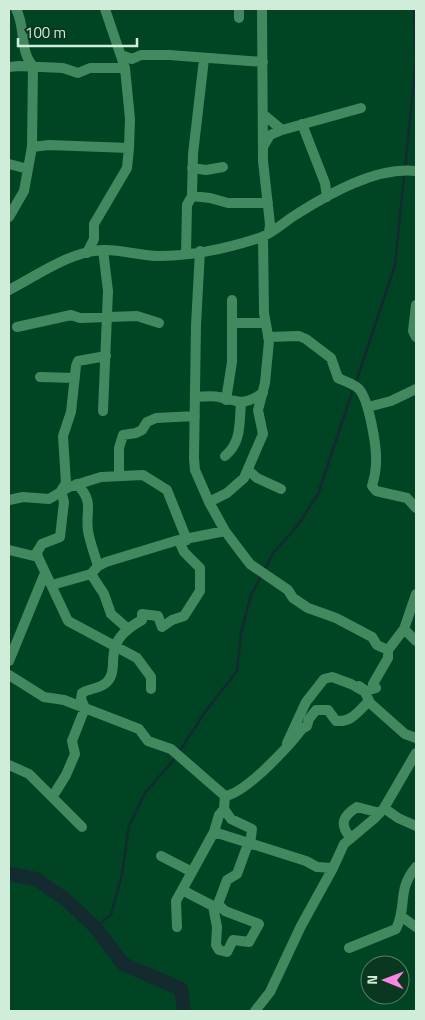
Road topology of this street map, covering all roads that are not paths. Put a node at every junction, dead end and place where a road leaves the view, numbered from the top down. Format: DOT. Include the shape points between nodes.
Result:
graph roads {
  1 [pos="16,9"];
  2 [pos="105,9"];
  3 [pos="262,9"];
  4 [pos="121,55"];
  5 [pos="204,59"];
  6 [pos="263,62"];
  7 [pos="32,66"];
  8 [pos="9,68"];
  9 [pos="125,68"];
  10 [pos="361,108"];
  11 [pos="263,114"];
  12 [pos="302,124"];
  13 [pos="282,130"];
  14 [pos="32,147"];
  15 [pos="129,148"];
  16 [pos="263,148"];
  17 [pos="9,164"];
  18 [pos="192,168"];
  19 [pos="223,168"];
  20 [pos="28,169"];
  21 [pos="416,170"];
  22 [pos="192,196"];
  23 [pos="327,197"];
  24 [pos="268,203"];
  25 [pos="9,217"];
  26 [pos="266,235"];
  27 [pos="103,250"];
  28 [pos="200,251"];
  29 [pos="87,253"];
  30 [pos="186,254"];
  31 [pos="9,290"];
  32 [pos="232,300"];
  33 [pos="416,305"];
  34 [pos="108,317"];
  35 [pos="232,323"];
  36 [pos="265,323"];
  37 [pos="159,324"];
  38 [pos="17,327"];
  39 [pos="268,337"];
  40 [pos="416,337"];
  41 [pos="106,356"];
  42 [pos="40,376"];
  43 [pos="75,378"];
  44 [pos="416,389"];
  45 [pos="263,393"];
  46 [pos="195,397"];
  47 [pos="226,400"];
  48 [pos="241,403"];
  49 [pos="368,407"];
  50 [pos="103,411"];
  51 [pos="195,416"];
  52 [pos="256,451"];
  53 [pos="225,456"];
  54 [pos="248,470"];
  55 [pos="66,473"];
  56 [pos="119,474"];
  57 [pos="258,478"];
  58 [pos="77,484"];
  59 [pos="281,489"];
  60 [pos="62,491"];
  61 [pos="9,500"];
  62 [pos="209,502"];
  63 [pos="416,508"];
  64 [pos="225,531"];
  65 [pos="183,540"];
  66 [pos="9,550"];
  67 [pos="38,557"];
  68 [pos="98,566"];
  69 [pos="45,573"];
  70 [pos="91,574"];
  71 [pos="52,585"];
  72 [pos="416,594"];
  73 [pos="127,628"];
  74 [pos="404,629"];
  75 [pos="416,641"];
  76 [pos="115,647"];
  77 [pos="388,650"];
  78 [pos="9,660"];
  79 [pos="9,675"];
  80 [pos="351,684"];
  81 [pos="152,689"];
  82 [pos="370,703"];
  83 [pos="85,708"];
  84 [pos="416,738"];
  85 [pos="286,747"];
  86 [pos="416,753"];
  87 [pos="9,765"];
  88 [pos="53,796"];
  89 [pos="225,796"];
  90 [pos="224,809"];
  91 [pos="382,811"];
  92 [pos="416,826"];
  93 [pos="82,827"];
  94 [pos="214,832"];
  95 [pos="350,837"];
  96 [pos="249,844"];
  97 [pos="161,856"];
  98 [pos="334,868"];
  99 [pos="416,868"];
  100 [pos="192,872"];
  101 [pos="182,890"];
  102 [pos="402,917"];
  103 [pos="177,927"];
  104 [pos="416,927"];
  105 [pos="349,948"];
  106 [pos="256,1011"];
  1 -- 7 [label="street" via="22,19 26,59"];
  2 -- 4 [label="street"];
  3 -- 6 [label="street"];
  4 -- 5 [label="street" via="132,59 141,55 168,55"];
  4 -- 9 [label="street"];
  5 -- 6 [label="street"];
  5 -- 18 [label="street"];
  6 -- 11 [label="street"];
  7 -- 8 [label="street"];
  7 -- 9 [label="street" via="78,72 90,68"];
  7 -- 14 [label="street"];
  9 -- 15 [label="street"];
  10 -- 12 [label="street"];
  11 -- 13 [label="street"];
  11 -- 16 [label="street"];
  12 -- 13 [label="street"];
  12 -- 23 [label="street" via="325,182"];
  13 -- 16 [label="street" via="270,135"];
  14 -- 15 [label="street"];
  14 -- 20 [label="street"];
  15 -- 29 [label="street" via="127,168 94,224 94,239"];
  16 -- 24 [label="street"];
  17 -- 20 [label="street"];
  18 -- 19 [label="street"];
  18 -- 22 [label="street"];
  20 -- 25 [label="street" via="24,191"];
  21 -- 23 [label="street" via="387,172"];
  22 -- 24 [label="street" via="228,204"];
  22 -- 30 [label="street" via="187,205"];
  23 -- 26 [label="street"];
  24 -- 26 [label="street"];
  26 -- 28 [label="street"];
  26 -- 36 [label="street"];
  27 -- 29 [label="street"];
  27 -- 30 [label="street" via="153,256"];
  27 -- 34 [label="street"];
  28 -- 30 [label="street"];
  28 -- 46 [label="street"];
  29 -- 31 [label="street" via="63,261"];
  32 -- 35 [label="street"];
  33 -- 40 [label="street" via="413,331"];
  34 -- 37 [label="street" via="136,316"];
  34 -- 38 [label="street" via="80,318 71,315"];
  34 -- 41 [label="street"];
  35 -- 36 [label="street"];
  35 -- 47 [label="street" via="232,362"];
  36 -- 39 [label="street"];
  39 -- 45 [label="street" via="269,355"];
  39 -- 49 [label="street" via="299,336 323,351 331,358 338,378 357,387"];
  41 -- 43 [label="street" via="78,361"];
  41 -- 50 [label="street"];
  42 -- 43 [label="street"];
  43 -- 55 [label="street" via="64,436"];
  44 -- 49 [label="street"];
  45 -- 48 [label="street"];
  45 -- 52 [label="street" via="258,410 263,434"];
  46 -- 47 [label="street"];
  46 -- 51 [label="street"];
  47 -- 48 [label="street"];
  48 -- 53 [label="street" via="236,443"];
  49 -- 63 [label="street" via="376,462 372,486 376,491 407,498"];
  51 -- 56 [label="street" via="156,418 147,422 142,430 123,434 119,448"];
  51 -- 62 [label="street" via="195,470"];
  52 -- 54 [label="street"];
  52 -- 57 [label="street"];
  54 -- 57 [label="street"];
  54 -- 62 [label="street" via="238,484"];
  55 -- 58 [label="street"];
  55 -- 60 [label="street"];
  56 -- 58 [label="street"];
  56 -- 65 [label="street" via="143,475 167,490"];
  57 -- 59 [label="street"];
  58 -- 60 [label="street"];
  58 -- 68 [label="street" via="86,493 88,530"];
  60 -- 61 [label="street" via="49,499 23,497"];
  60 -- 67 [label="street" via="60,537 42,544"];
  62 -- 64 [label="street"];
  64 -- 65 [label="street"];
  64 -- 77 [label="street" via="250,564 288,590 293,598 372,637 377,645"];
  65 -- 68 [label="street"];
  65 -- 73 [label="street" via="184,552 200,568 200,591 184,616 162,627 158,616 142,614 142,620"];
  66 -- 67 [label="street"];
  67 -- 69 [label="street"];
  68 -- 70 [label="street"];
  69 -- 71 [label="street"];
  69 -- 78 [label="street"];
  70 -- 71 [label="street"];
  70 -- 73 [label="street" via="104,594 111,614"];
  71 -- 76 [label="street" via="68,621"];
  72 -- 74 [label="street"];
  73 -- 76 [label="street"];
  74 -- 75 [label="street"];
  74 -- 77 [label="street"];
  76 -- 81 [label="street" via="128,652 146,668"];
  76 -- 83 [label="street" via="112,675 100,687 82,694"];
  77 -- 80 [label="street" via="388,658 373,684 376,688 366,691"];
  79 -- 83 [label="street" via="44,697"];
  80 -- 82 [label="street" via="365,692"];
  80 -- 85 [label="street" via="332,677 324,679 306,702"];
  82 -- 84 [label="street" via="405,734"];
  82 -- 85 [label="street" via="345,721 336,720 328,710 316,710 307,726"];
  83 -- 88 [label="street" via="72,741 75,754"];
  83 -- 89 [label="street" via="130,724 139,729 148,741 171,749"];
  85 -- 89 [label="street" via="237,791"];
  86 -- 91 [label="street"];
  87 -- 88 [label="street" via="29,774 34,782"];
  88 -- 93 [label="street"];
  89 -- 90 [label="street"];
  90 -- 94 [label="street"];
  90 -- 96 [label="street" via="231,819 252,829"];
  91 -- 92 [label="street"];
  91 -- 95 [label="street"];
  91 -- 95 [label="street" via="354,809 343,823"];
  94 -- 96 [label="street"];
  94 -- 100 [label="street"];
  95 -- 98 [label="street"];
  96 -- 98 [label="street" via="317,867"];
  96 -- 101 [label="street" via="237,874 227,880 218,904 225,911 258,924 249,942 233,940 227,952 219,950 213,906"];
  97 -- 100 [label="street"];
  98 -- 106 [label="street" via="301,926 270,992"];
  99 -- 102 [label="street" via="404,883"];
  100 -- 101 [label="street"];
  101 -- 103 [label="street" via="174,909"];
  102 -- 104 [label="street"];
  102 -- 105 [label="street" via="396,929"];
}
